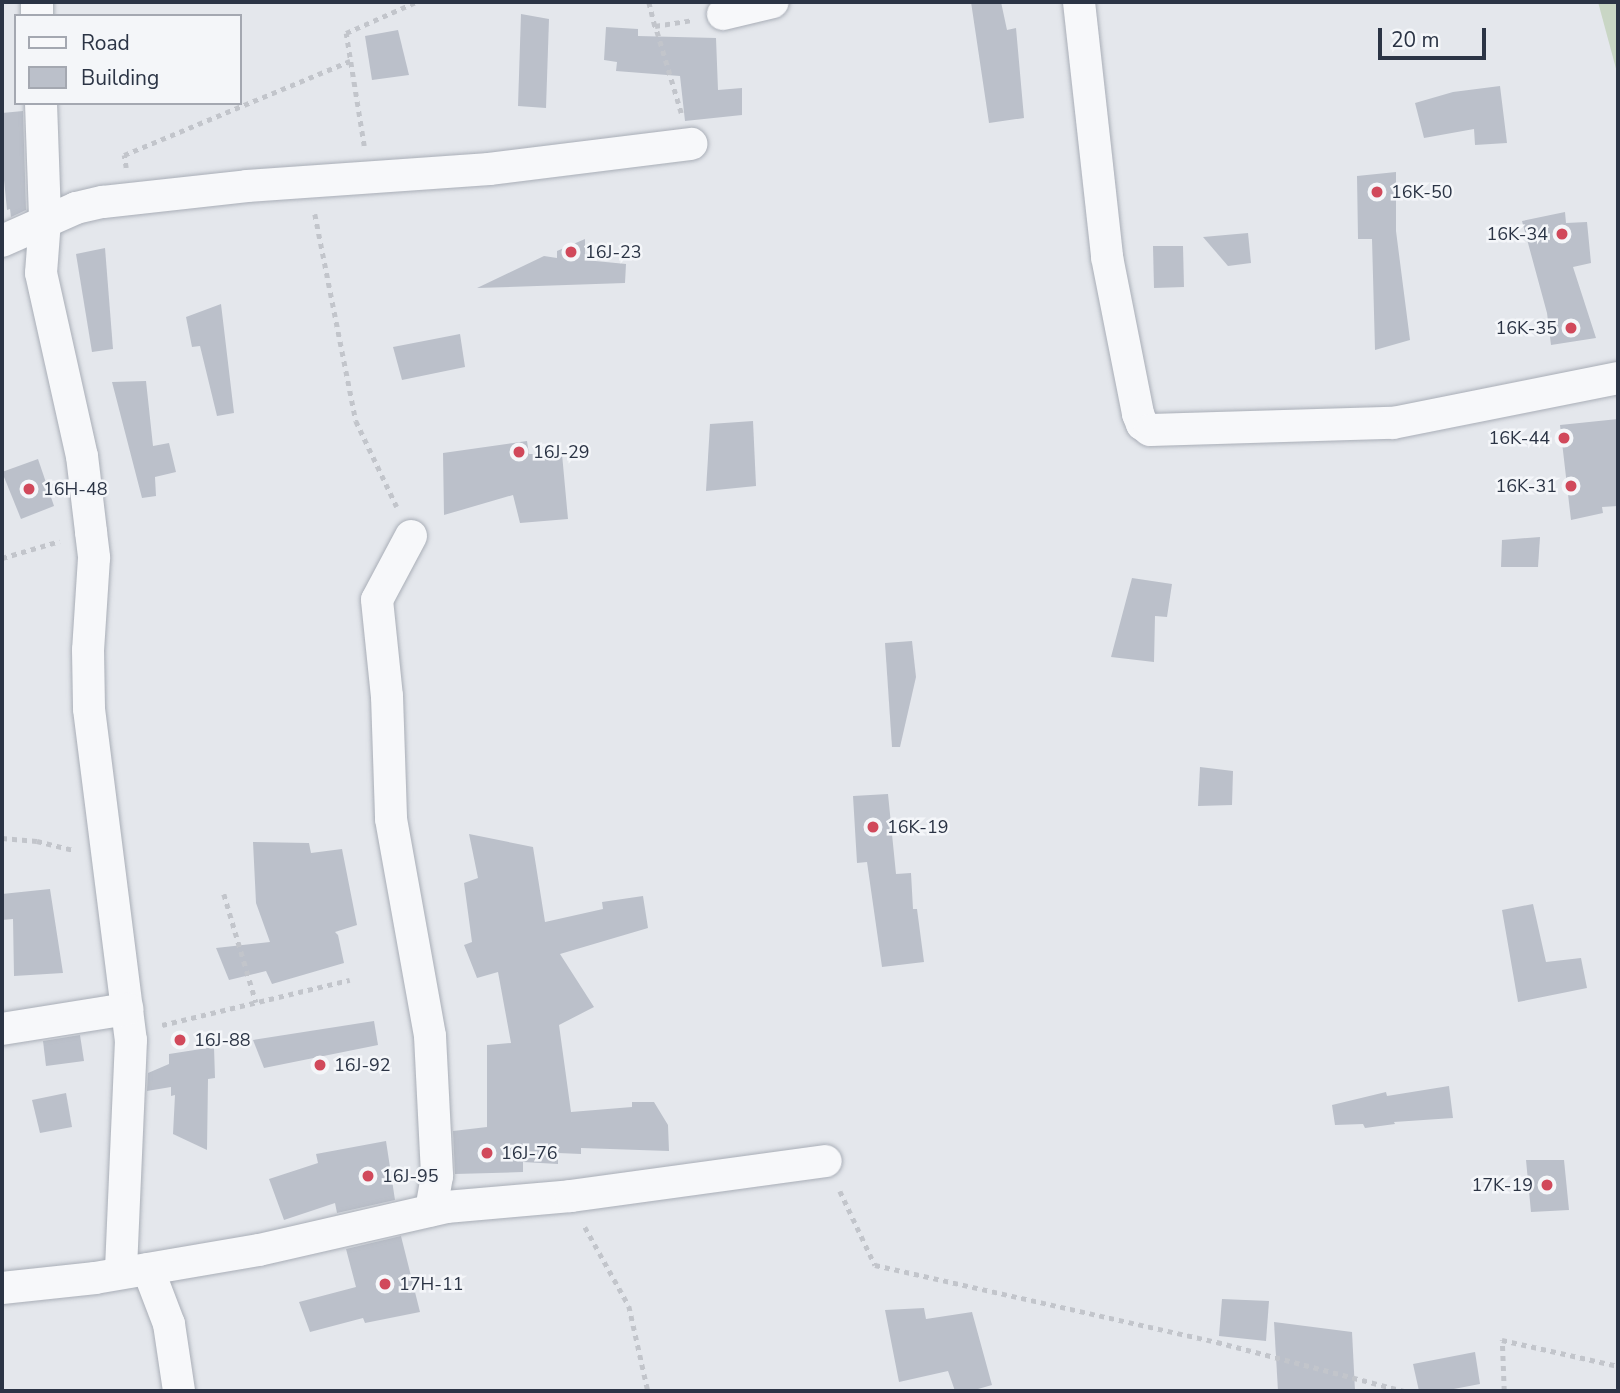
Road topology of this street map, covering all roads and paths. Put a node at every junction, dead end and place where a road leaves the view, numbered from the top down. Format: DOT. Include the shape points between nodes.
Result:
graph roads {
  1 [pos="416,2"];
  2 [pos="649,2"];
  3 [pos="773,2"];
  4 [pos="1079,2"];
  5 [pos="723,14"];
  6 [pos="655,26"];
  7 [pos="350,61"];
  8 [pos="41,105"];
  9 [pos="691,144"];
  10 [pos="369,177"];
  11 [pos="309,182"];
  12 [pos="129,199"];
  13 [pos="45,220"];
  14 [pos="2,241"];
  15 [pos="1618,378"];
  16 [pos="91,532"];
  17 [pos="411,536"];
  18 [pos="2,558"];
  19 [pos="2,838"];
  20 [pos="107,854"];
  21 [pos="224,894"];
  22 [pos="349,980"];
  23 [pos="256,1002"];
  24 [pos="129,1021"];
  25 [pos="2,1029"];
  26 [pos="825,1161"];
  27 [pos="571,1196"];
  28 [pos="431,1210"];
  29 [pos="135,1271"];
  30 [pos="2,1288"];
  31 [pos="1618,1366"];
  32 [pos="179,1391"];
  33 [pos="648,1391"];
  34 [pos="1404,1391"];
  35 [pos="1504,1391"];
  1 -- 7 [label="path" via="346,33"];
  2 -- 6 [label="path"];
  3 -- 5 [label="street"];
  4 -- 15 [label="street" via="1107,257 1138,414 1150,430 1393,423"];
  5 -- 6 [label="path"];
  6 -- 9 [label="path"];
  7 -- 10 [label="path"];
  7 -- 12 [label="path" via="124,155"];
  8 -- 13 [label="street"];
  9 -- 10 [label="street" via="489,169"];
  10 -- 11 [label="street"];
  11 -- 12 [label="street"];
  11 -- 17 [label="path" via="356,421"];
  12 -- 13 [label="street" via="76,208"];
  13 -- 14 [label="street"];
  13 -- 16 [label="street" via="41,273 82,456"];
  16 -- 18 [label="path"];
  16 -- 20 [label="street" via="89,709"];
  17 -- 28 [label="street" via="377,600 387,696 391,819 430,1036 437,1176"];
  19 -- 20 [label="path"];
  20 -- 24 [label="street"];
  21 -- 23 [label="path"];
  22 -- 23 [label="path"];
  23 -- 24 [label="path"];
  24 -- 25 [label="street"];
  24 -- 29 [label="street"];
  26 -- 27 [label="street"];
  26 -- 34 [label="path" via="875,1265 1190,1336"];
  27 -- 28 [label="street"];
  27 -- 33 [label="path" via="629,1306"];
  28 -- 29 [label="street" via="259,1250"];
  29 -- 30 [label="street"];
  29 -- 32 [label="street" via="169,1324"];
  31 -- 35 [label="path" via="1502,1340"];
}
